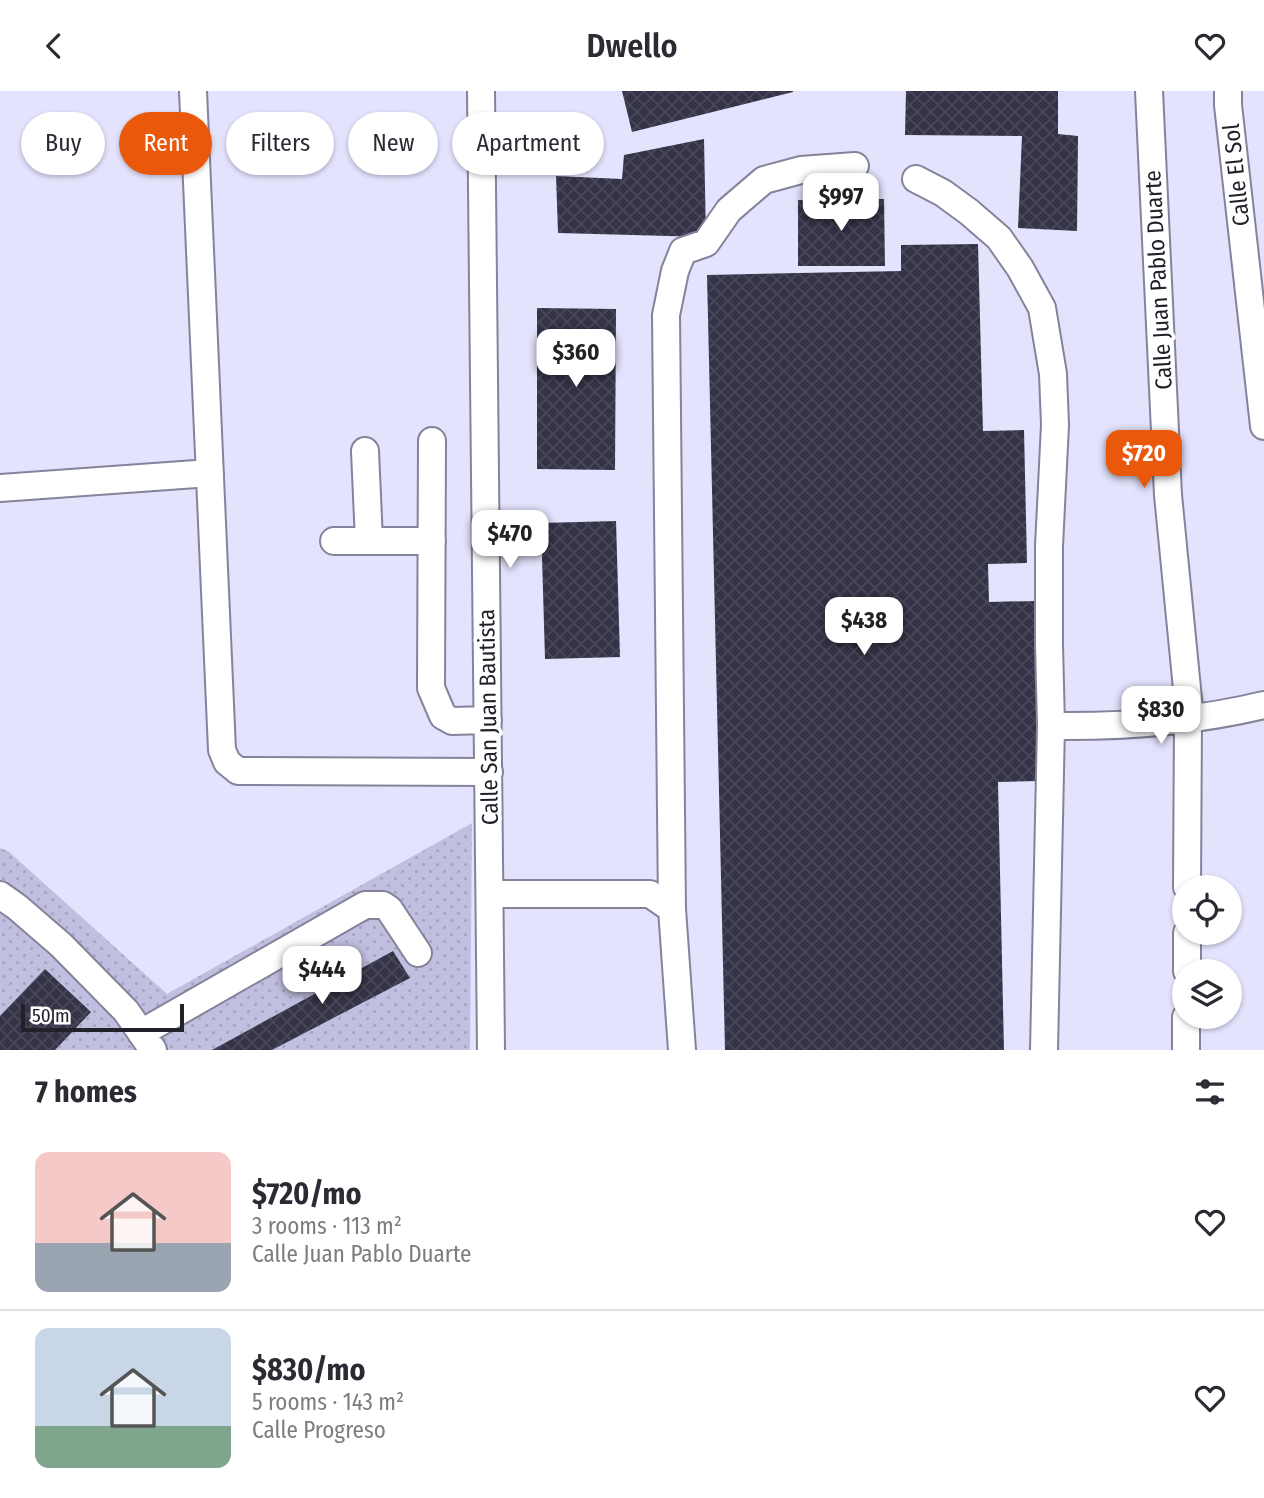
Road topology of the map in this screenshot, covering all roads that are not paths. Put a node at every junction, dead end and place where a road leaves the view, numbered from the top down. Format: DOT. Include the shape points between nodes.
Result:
graph roads {
  1 [pos="193,91"];
  2 [pos="481,91"];
  3 [pos="1149,91"];
  4 [pos="1228,91"];
  5 [pos="855,166"];
  6 [pos="916,179"];
  7 [pos="1264,426"];
  8 [pos="432,441"];
  9 [pos="365,451"];
  10 [pos="210,473"];
  11 [pos="0,488"];
  12 [pos="334,541"];
  13 [pos="369,541"];
  14 [pos="432,541"];
  15 [pos="1264,705"];
  16 [pos="488,720"];
  17 [pos="1188,720"];
  18 [pos="1051,726"];
  19 [pos="489,772"];
  20 [pos="1187,875"];
  21 [pos="490,894"];
  22 [pos="0,895"];
  23 [pos="672,909"];
  24 [pos="418,953"];
  25 [pos="1186,1029"];
  26 [pos="147,1041"];
  27 [pos="491,1050"];
  28 [pos="682,1050"];
  29 [pos="1044,1050"];
  30 [pos="1186,1050"];
  1 -- 10 [label="street"];
  2 -- 16 [label="street, Calle San Juan Bautista"];
  3 -- 17 [label="street, Calle Juan Pablo Duarte" via="1168,495"];
  4 -- 7 [label="street, Calle El Sol"];
  5 -- 23 [label="street" via="801,170 764,180 729,210 706,243 683,251 675,271 666,314"];
  6 -- 18 [label="street" via="943,193 999,238 1042,307 1053,374 1055,425 1049,546"];
  8 -- 14 [label="street"];
  9 -- 13 [label="street"];
  10 -- 11 [label="street"];
  10 -- 19 [label="street" via="226,762 238,771"];
  12 -- 13 [label="street"];
  13 -- 14 [label="street"];
  14 -- 16 [label="street" via="431,688 443,716"];
  15 -- 17 [label="street"];
  16 -- 19 [label="street, Calle San Juan Bautista"];
  17 -- 18 [label="street"];
  17 -- 20 [label="street, Calle Juan Pablo Duarte"];
  18 -- 29 [label="street"];
  19 -- 21 [label="street, Calle San Juan Bautista"];
  21 -- 23 [label="street" via="650,894"];
  21 -- 27 [label="street, Calle San Juan Bautista"];
  22 -- 26 [label="street" via="61,944 126,1011"];
  23 -- 28 [label="street"];
  24 -- 26 [label="street" via="389,909 365,905"];
  25 -- 30 [label="street"];
}
